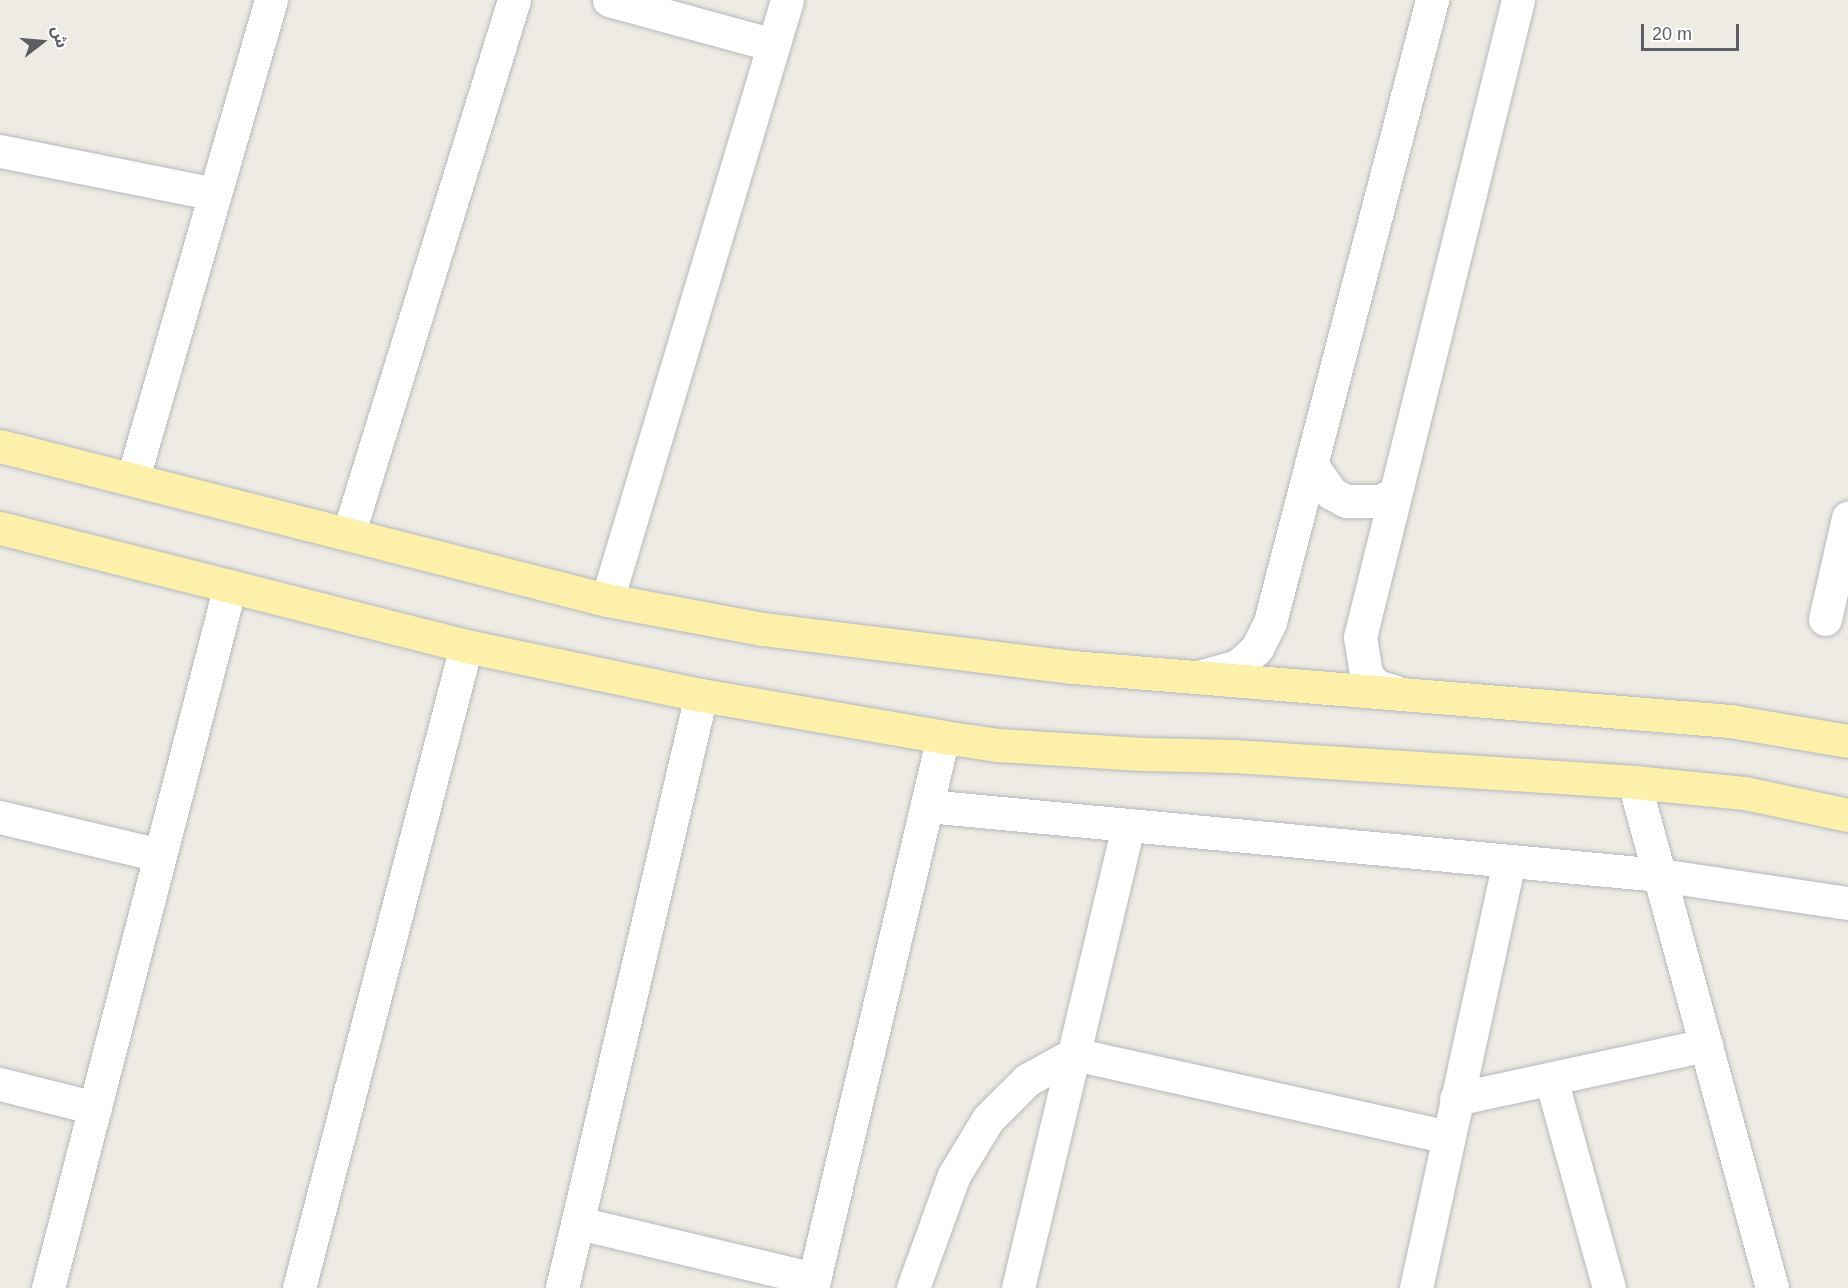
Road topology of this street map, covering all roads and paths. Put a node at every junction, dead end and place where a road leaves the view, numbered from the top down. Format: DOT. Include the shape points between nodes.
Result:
graph roads {
  1 [pos="271,0"];
  2 [pos="514,0"];
  3 [pos="609,0"];
  4 [pos="787,0"];
  5 [pos="1432,0"];
  6 [pos="1518,0"];
  7 [pos="773,45"];
  8 [pos="0,151"];
  9 [pos="215,194"];
  10 [pos="0,446"];
  11 [pos="1311,464"];
  12 [pos="133,478"];
  13 [pos="1395,493"];
  14 [pos="1848,518"];
  15 [pos="0,528"];
  16 [pos="349,532"];
  17 [pos="230,586"];
  18 [pos="608,600"];
  19 [pos="1825,620"];
  20 [pos="466,646"];
  21 [pos="1199,677"];
  22 [pos="1396,692"];
  23 [pos="702,695"];
  24 [pos="943,737"];
  25 [pos="1848,741"];
  26 [pos="1634,782"];
  27 [pos="927,806"];
  28 [pos="1848,815"];
  29 [pos="0,817"];
  30 [pos="1128,828"];
  31 [pos="160,855"];
  32 [pos="1509,862"];
  33 [pos="1660,875"];
  34 [pos="1848,903"];
  35 [pos="1706,1045"];
  36 [pos="1074,1054"];
  37 [pos="1551,1079"];
  38 [pos="0,1084"];
  39 [pos="1456,1100"];
  40 [pos="95,1108"];
  41 [pos="1448,1137"];
  42 [pos="579,1223"];
  43 [pos="813,1284"];
  44 [pos="48,1288"];
  45 [pos="299,1288"];
  46 [pos="562,1288"];
  47 [pos="913,1288"];
  48 [pos="1018,1288"];
  49 [pos="1416,1288"];
  50 [pos="1609,1288"];
  51 [pos="1772,1288"];
  1 -- 9 [label="street"];
  2 -- 16 [label="street"];
  3 -- 7 [label="street"];
  4 -- 7 [label="street"];
  5 -- 11 [label="street"];
  6 -- 13 [label="street"];
  7 -- 18 [label="street"];
  8 -- 9 [label="street"];
  9 -- 12 [label="street"];
  10 -- 12 [label="main road"];
  11 -- 13 [label="street" via="1324,486 1346,501 1380,501"];
  11 -- 21 [label="street" via="1270,622 1257,648 1238,666"];
  12 -- 16 [label="main road"];
  13 -- 22 [label="street" via="1359,637 1366,675 1376,686"];
  14 -- 19 [label="street"];
  15 -- 17 [label="main road"];
  16 -- 18 [label="main road"];
  17 -- 20 [label="main road"];
  17 -- 31 [label="street"];
  18 -- 21 [label="main road" via="762,629 945,654"];
  20 -- 23 [label="main road"];
  20 -- 45 [label="street"];
  21 -- 22 [label="main road"];
  22 -- 25 [label="main road" via="1730,721"];
  23 -- 24 [label="main road"];
  23 -- 42 [label="street"];
  24 -- 26 [label="main road" via="1064,749"];
  24 -- 27 [label="street"];
  26 -- 28 [label="main road" via="1745,793"];
  26 -- 33 [label="street"];
  27 -- 30 [label="street"];
  27 -- 43 [label="street"];
  29 -- 31 [label="street"];
  30 -- 32 [label="street"];
  30 -- 36 [label="street"];
  31 -- 40 [label="street"];
  32 -- 33 [label="street"];
  32 -- 39 [label="street"];
  33 -- 34 [label="street"];
  33 -- 35 [label="street"];
  35 -- 37 [label="street"];
  35 -- 51 [label="street"];
  36 -- 41 [label="street"];
  36 -- 47 [label="street" via="1027,1080 988,1119 954,1175"];
  36 -- 48 [label="street"];
  37 -- 39 [label="street"];
  37 -- 50 [label="street"];
  38 -- 40 [label="street"];
  39 -- 41 [label="street"];
  40 -- 44 [label="street"];
  41 -- 49 [label="street"];
  42 -- 43 [label="street"];
  42 -- 46 [label="street"];
}
